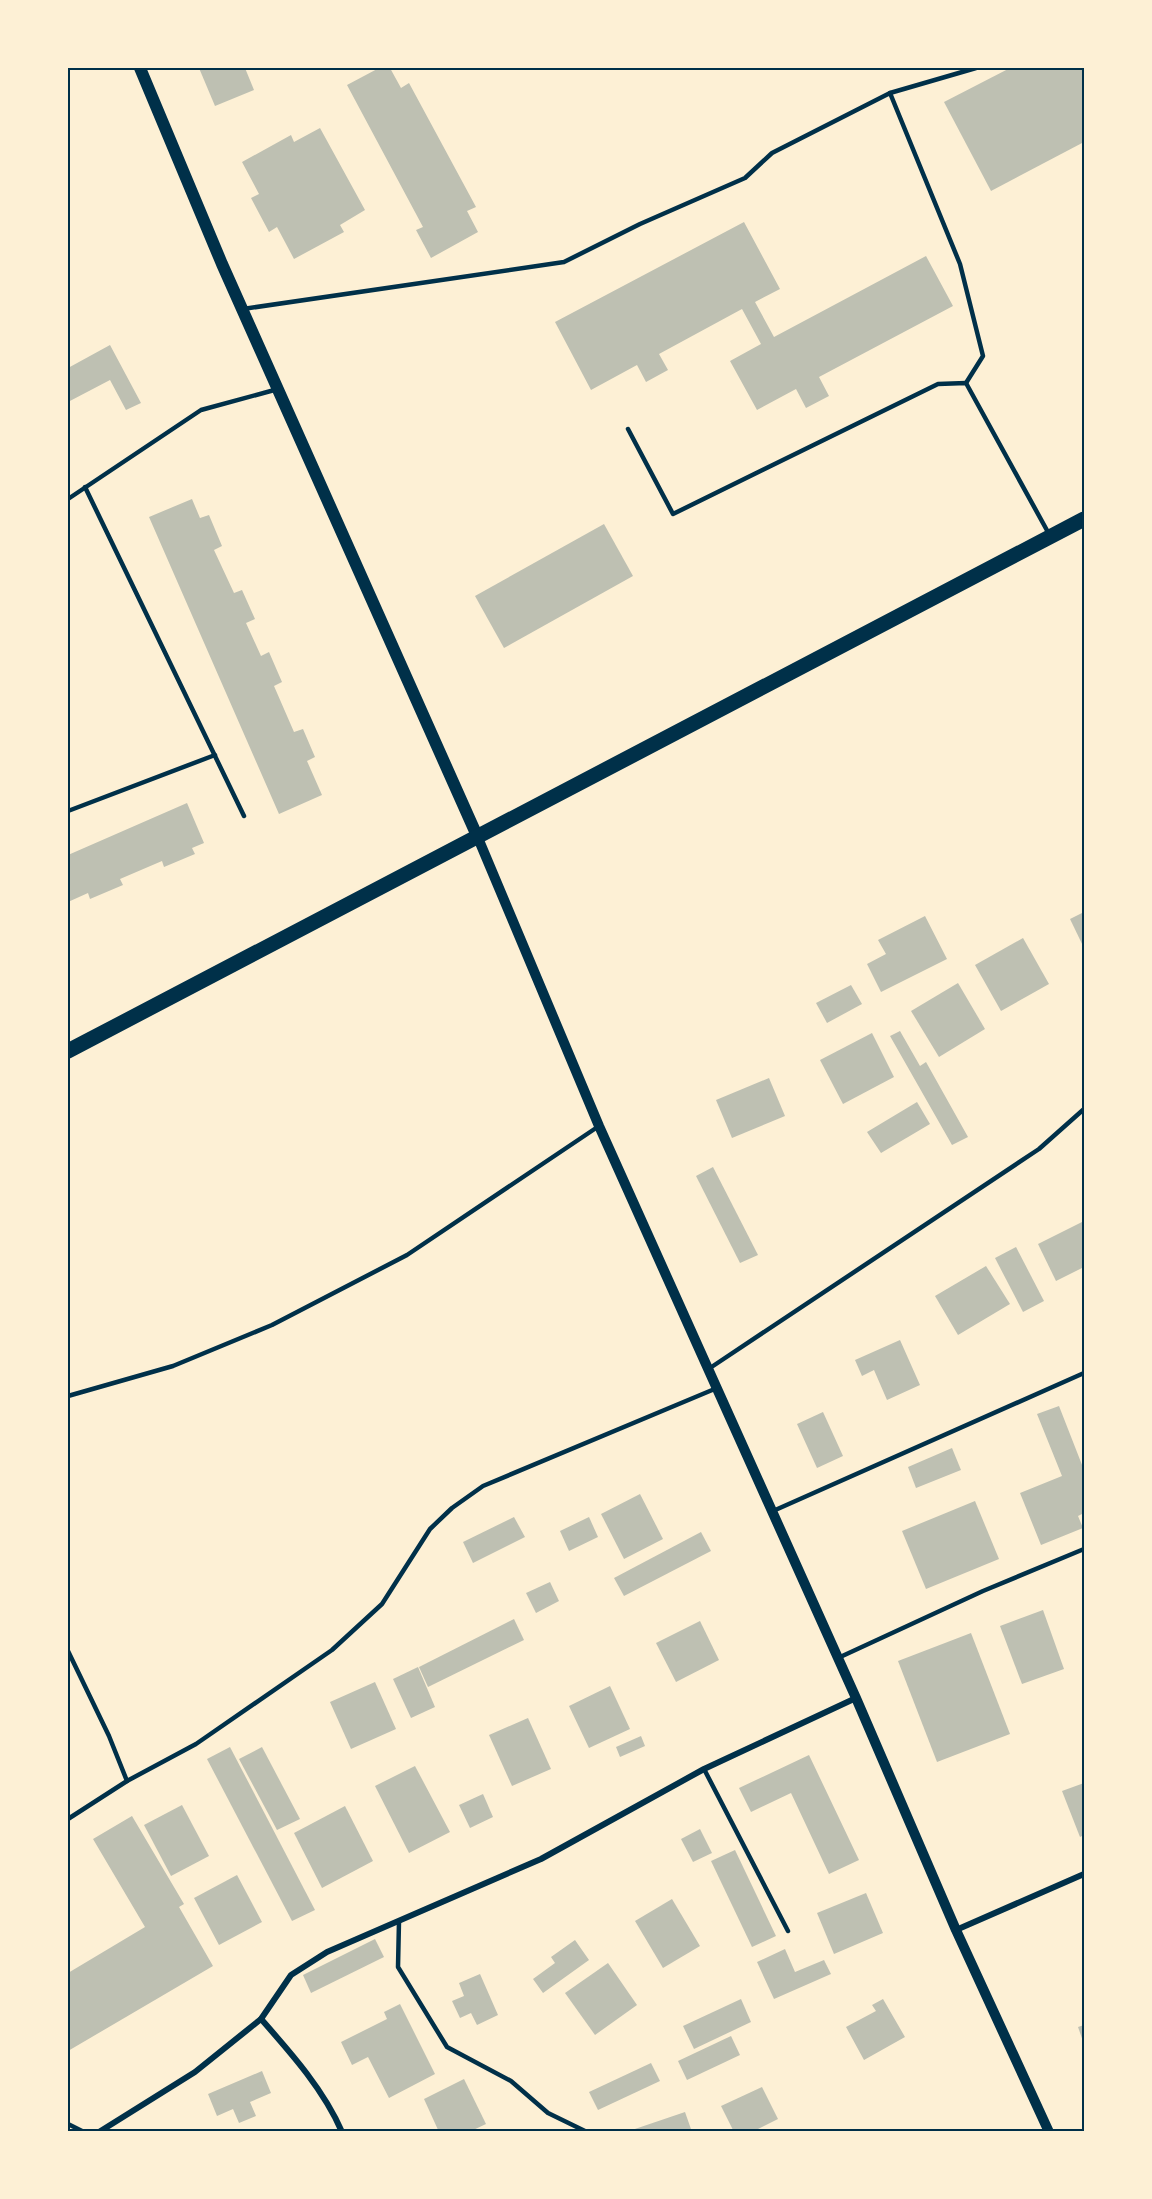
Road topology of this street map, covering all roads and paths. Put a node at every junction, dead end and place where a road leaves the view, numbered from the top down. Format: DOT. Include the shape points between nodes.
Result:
graph roads {
  1 [pos="141,68"];
  2 [pos="976,68"];
  3 [pos="890,93"];
  4 [pos="243,309"];
  5 [pos="966,383"];
  6 [pos="278,389"];
  7 [pos="628,429"];
  8 [pos="85,487"];
  9 [pos="68,500"];
  10 [pos="1084,519"];
  11 [pos="1051,537"];
  12 [pos="215,755"];
  13 [pos="68,811"];
  14 [pos="244,816"];
  15 [pos="478,838"];
  16 [pos="68,1051"];
  17 [pos="1084,1109"];
  18 [pos="599,1126"];
  19 [pos="708,1369"];
  20 [pos="1084,1373"];
  21 [pos="717,1388"];
  22 [pos="68,1396"];
  23 [pos="771,1512"];
  24 [pos="1084,1550"];
  25 [pos="68,1651"];
  26 [pos="838,1658"];
  27 [pos="856,1698"];
  28 [pos="704,1769"];
  29 [pos="127,1781"];
  30 [pos="68,1819"];
  31 [pos="1084,1874"];
  32 [pos="399,1921"];
  33 [pos="956,1930"];
  34 [pos="788,1931"];
  35 [pos="261,2019"];
  36 [pos="68,2124"];
  37 [pos="84,2132"];
  38 [pos="99,2132"];
  39 [pos="342,2132"];
  40 [pos="587,2132"];
  41 [pos="1049,2132"];
  1 -- 4 [label="main road"];
  2 -- 3 [label="lane"];
  3 -- 4 [label="lane" via="772,153 745,178 564,262"];
  3 -- 5 [label="lane" via="960,264 983,356"];
  4 -- 6 [label="main road"];
  5 -- 7 [label="lane" via="938,384 673,514"];
  5 -- 11 [label="lane"];
  6 -- 8 [label="lane" via="201,410"];
  6 -- 15 [label="main road"];
  8 -- 9 [label="lane"];
  8 -- 12 [label="lane"];
  10 -- 11 [label="main road"];
  11 -- 15 [label="main road"];
  12 -- 13 [label="lane"];
  12 -- 14 [label="lane"];
  15 -- 16 [label="main road"];
  15 -- 18 [label="street"];
  17 -- 19 [label="lane" via="1038,1149"];
  18 -- 19 [label="street"];
  18 -- 22 [label="lane" via="407,1255 272,1325 173,1366"];
  19 -- 21 [label="street"];
  20 -- 23 [label="lane"];
  21 -- 23 [label="street"];
  21 -- 29 [label="lane" via="483,1486 430,1529 382,1604 332,1650 196,1744"];
  23 -- 26 [label="street"];
  24 -- 26 [label="lane"];
  25 -- 29 [label="lane"];
  26 -- 27 [label="street"];
  27 -- 28 [label="street"];
  27 -- 33 [label="street"];
  28 -- 32 [label="street" via="541,1859"];
  28 -- 34 [label="lane"];
  29 -- 30 [label="lane"];
  31 -- 33 [label="street"];
  32 -- 35 [label="street" via="327,1952 291,1975"];
  32 -- 40 [label="lane" via="398,1967 447,2047 511,2081 548,2113"];
  33 -- 41 [label="street"];
  35 -- 38 [label="street" via="195,2072"];
  35 -- 39 [label="street" via="295,2057 337,2118"];
  36 -- 37 [label="lane"];
}
